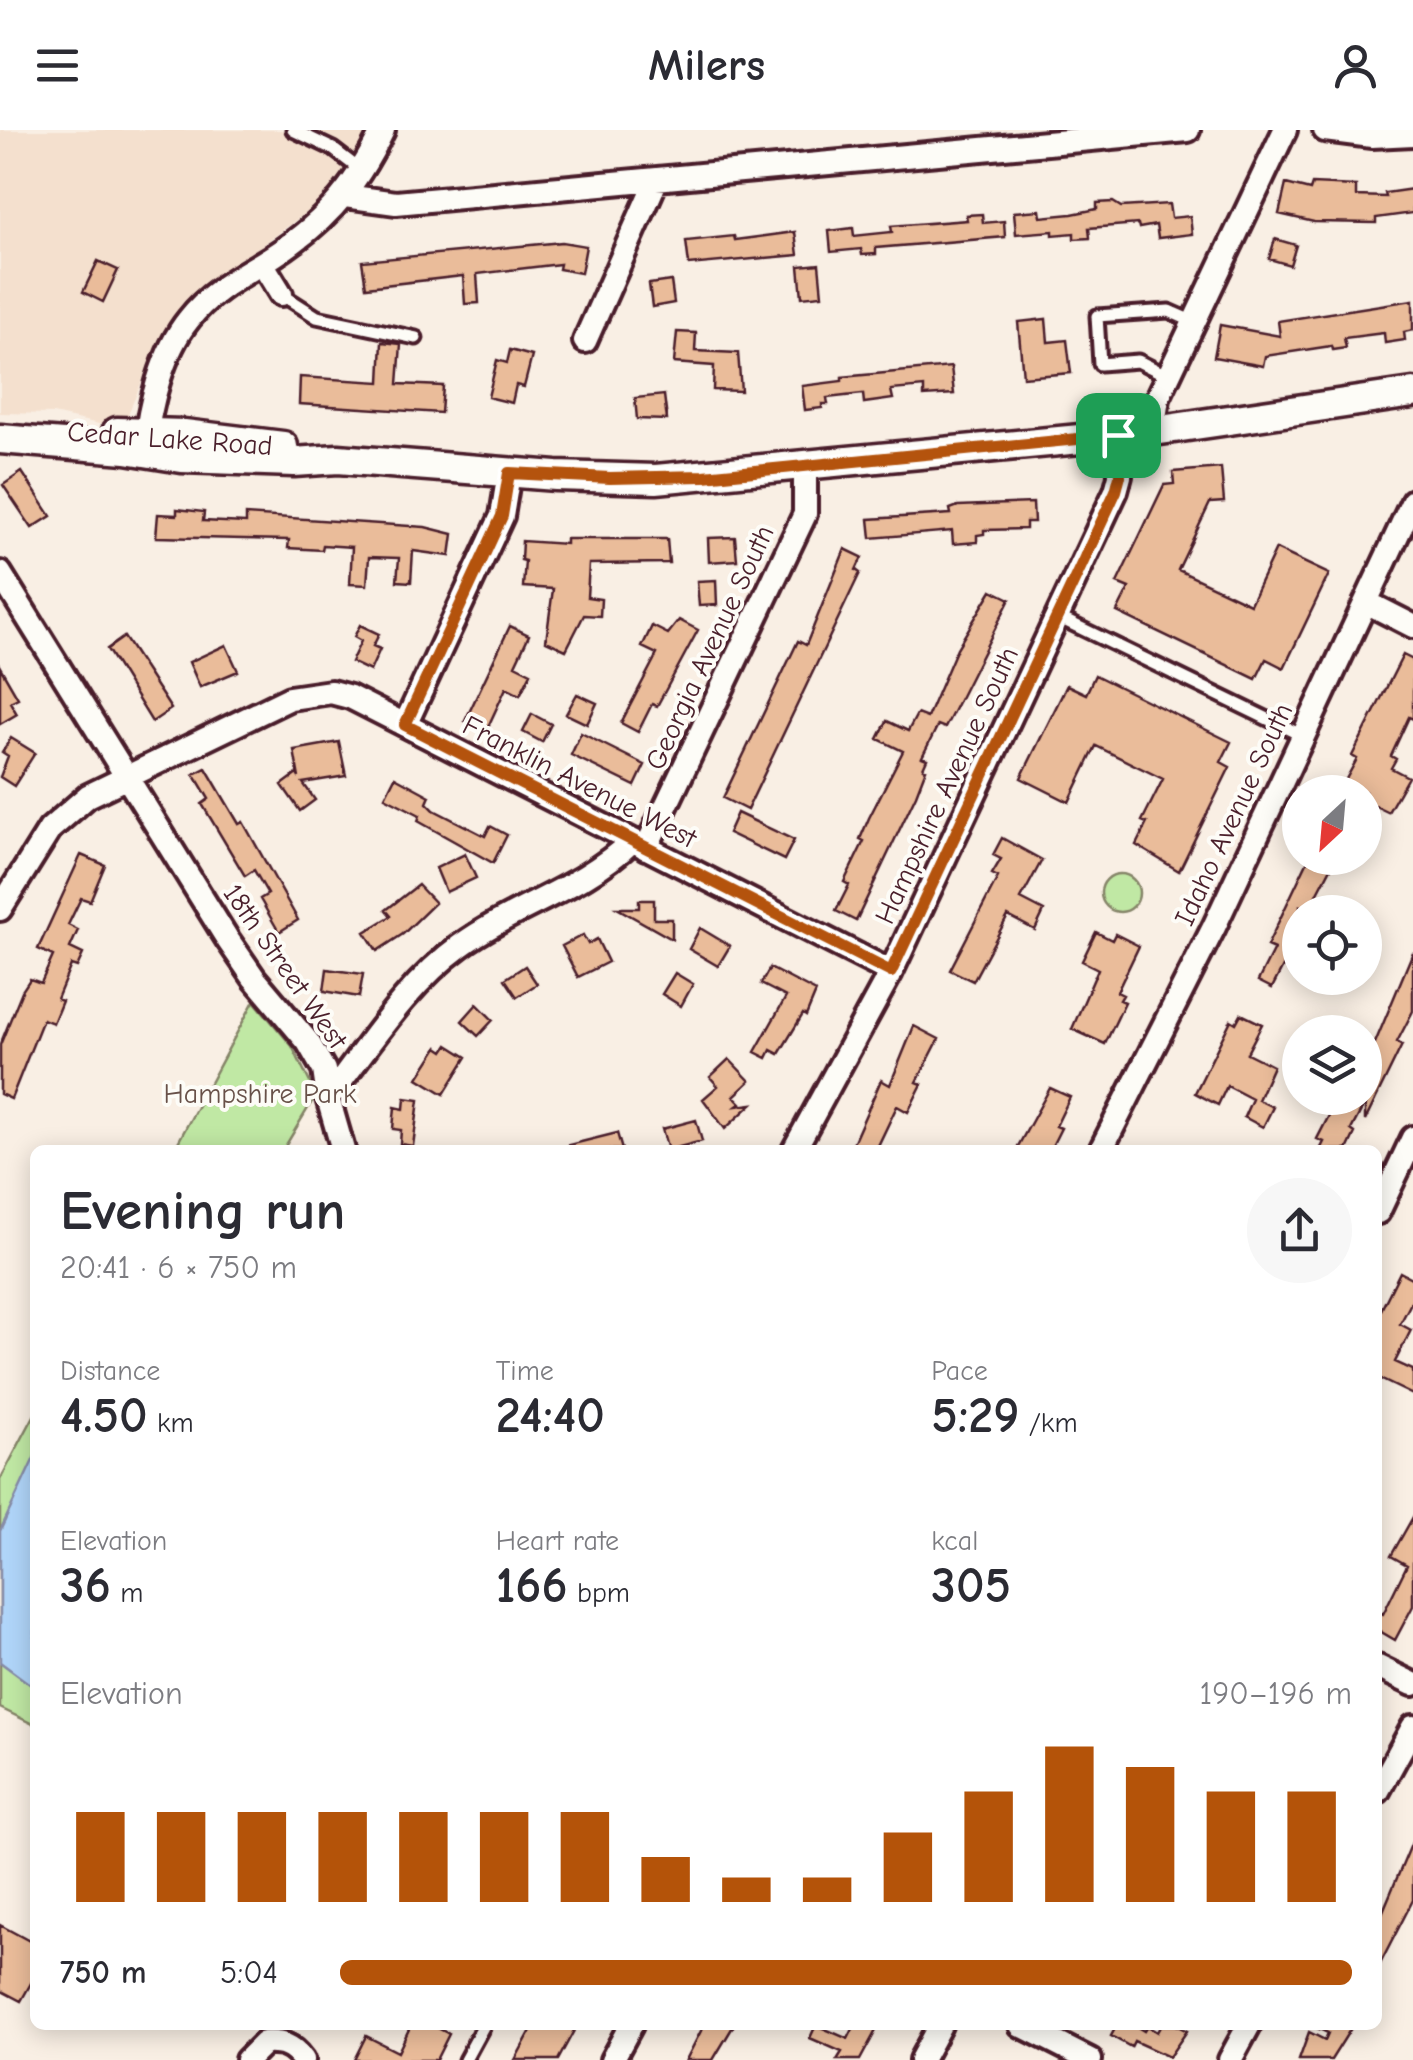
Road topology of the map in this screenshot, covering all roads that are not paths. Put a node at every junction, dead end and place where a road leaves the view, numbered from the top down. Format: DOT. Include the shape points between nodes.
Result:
graph roads {
  1 [pos="294,130"];
  2 [pos="383,130"];
  3 [pos="1188,130"];
  4 [pos="1284,130"];
  5 [pos="1325,130"];
  6 [pos="1413,134"];
  7 [pos="362,172"];
  8 [pos="656,182"];
  9 [pos="345,196"];
  10 [pos="262,263"];
  11 [pos="281,294"];
  12 [pos="1194,322"];
  13 [pos="416,338"];
  14 [pos="585,341"];
  15 [pos="1168,376"];
  16 [pos="1413,393"];
  17 [pos="0,426"];
  18 [pos="1153,432"];
  19 [pos="1118,435"];
  20 [pos="0,439"];
  21 [pos="146,442"];
  22 [pos="805,467"];
  23 [pos="509,473"];
  24 [pos="1413,501"];
  25 [pos="0,574"];
  26 [pos="1366,602"];
  27 [pos="1058,617"];
  28 [pos="1413,626"];
  29 [pos="405,725"];
  30 [pos="1303,736"];
  31 [pos="126,775"];
  32 [pos="639,845"];
  33 [pos="0,910"];
  34 [pos="891,972"];
  35 [pos="328,1098"];
  36 [pos="1413,1138"];
  37 [pos="342,1145"];
  38 [pos="797,1145"];
  39 [pos="1104,1145"];
  40 [pos="1382,1204"];
  41 [pos="1382,1669"];
  42 [pos="1413,1684"];
  43 [pos="1413,1727"];
  44 [pos="1382,1785"];
  45 [pos="481,2030"];
  46 [pos="629,2030"];
  47 [pos="937,2030"];
  48 [pos="1030,2030"];
  49 [pos="1246,2030"];
  50 [pos="248,2060"];
  51 [pos="304,2060"];
  52 [pos="465,2060"];
  53 [pos="612,2060"];
  54 [pos="920,2060"];
  55 [pos="1090,2060"];
  56 [pos="1230,2060"];
  1 -- 7 [label="lane"];
  2 -- 7 [label="street"];
  3 -- 8 [label="street"];
  4 -- 12 [label="street"];
  5 -- 6 [label="street"];
  7 -- 9 [label="street"];
  8 -- 9 [label="street" via="396,204"];
  8 -- 14 [label="street"];
  9 -- 10 [label="street"];
  10 -- 11 [label="street"];
  10 -- 21 [label="street" via="230,281 180,330"];
  11 -- 13 [label="lane" via="317,317"];
  12 -- 15 [label="street"];
  12 -- 15 [label="lane" via="1169,311 1096,316 1100,364 1138,361"];
  15 -- 18 [label="street"];
  16 -- 18 [label="street, Cedar Lake Road"];
  17 -- 21 [label="street, Cedar Lake Road"];
  18 -- 19 [label="street, Cedar Lake Road"];
  19 -- 22 [label="street, Cedar Lake Road"];
  19 -- 27 [label="street, Hampshire Avenue South" via="1116,491"];
  20 -- 21 [label="street, Cedar Lake Road"];
  21 -- 23 [label="street, Cedar Lake Road" via="182,458 338,458"];
  22 -- 23 [label="street, Cedar Lake Road" via="656,479"];
  22 -- 32 [label="street, Georgia Avenue South" via="806,514"];
  23 -- 29 [label="street" via="502,516"];
  24 -- 26 [label="street, Idaho Avenue South"];
  25 -- 31 [label="street"];
  26 -- 28 [label="street"];
  26 -- 30 [label="street, Idaho Avenue South"];
  27 -- 30 [label="lane"];
  27 -- 34 [label="street, Hampshire Avenue South"];
  29 -- 31 [label="street, Franklin Avenue West" via="350,697 309,692"];
  29 -- 32 [label="street, Franklin Avenue West"];
  30 -- 39 [label="street, Idaho Avenue South"];
  31 -- 33 [label="street, Franklin Avenue West" via="65,813"];
  31 -- 35 [label="street, 18th Street West" via="254,978 308,1042 324,1070"];
  32 -- 34 [label="street, Franklin Avenue West"];
  32 -- 35 [label="street, Georgia Avenue South" via="486,928 436,965"];
  34 -- 38 [label="street, Hampshire Avenue South"];
  35 -- 37 [label="street, 18th Street West"];
  36 -- 40 [label="street"];
  41 -- 42 [label="street"];
  43 -- 44 [label="street"];
  45 -- 52 [label="lane"];
  46 -- 53 [label="street"];
  47 -- 54 [label="street"];
  48 -- 55 [label="street"];
  49 -- 56 [label="street"];
  50 -- 51 [label="street" via="264,2043 280,2042"];
}
